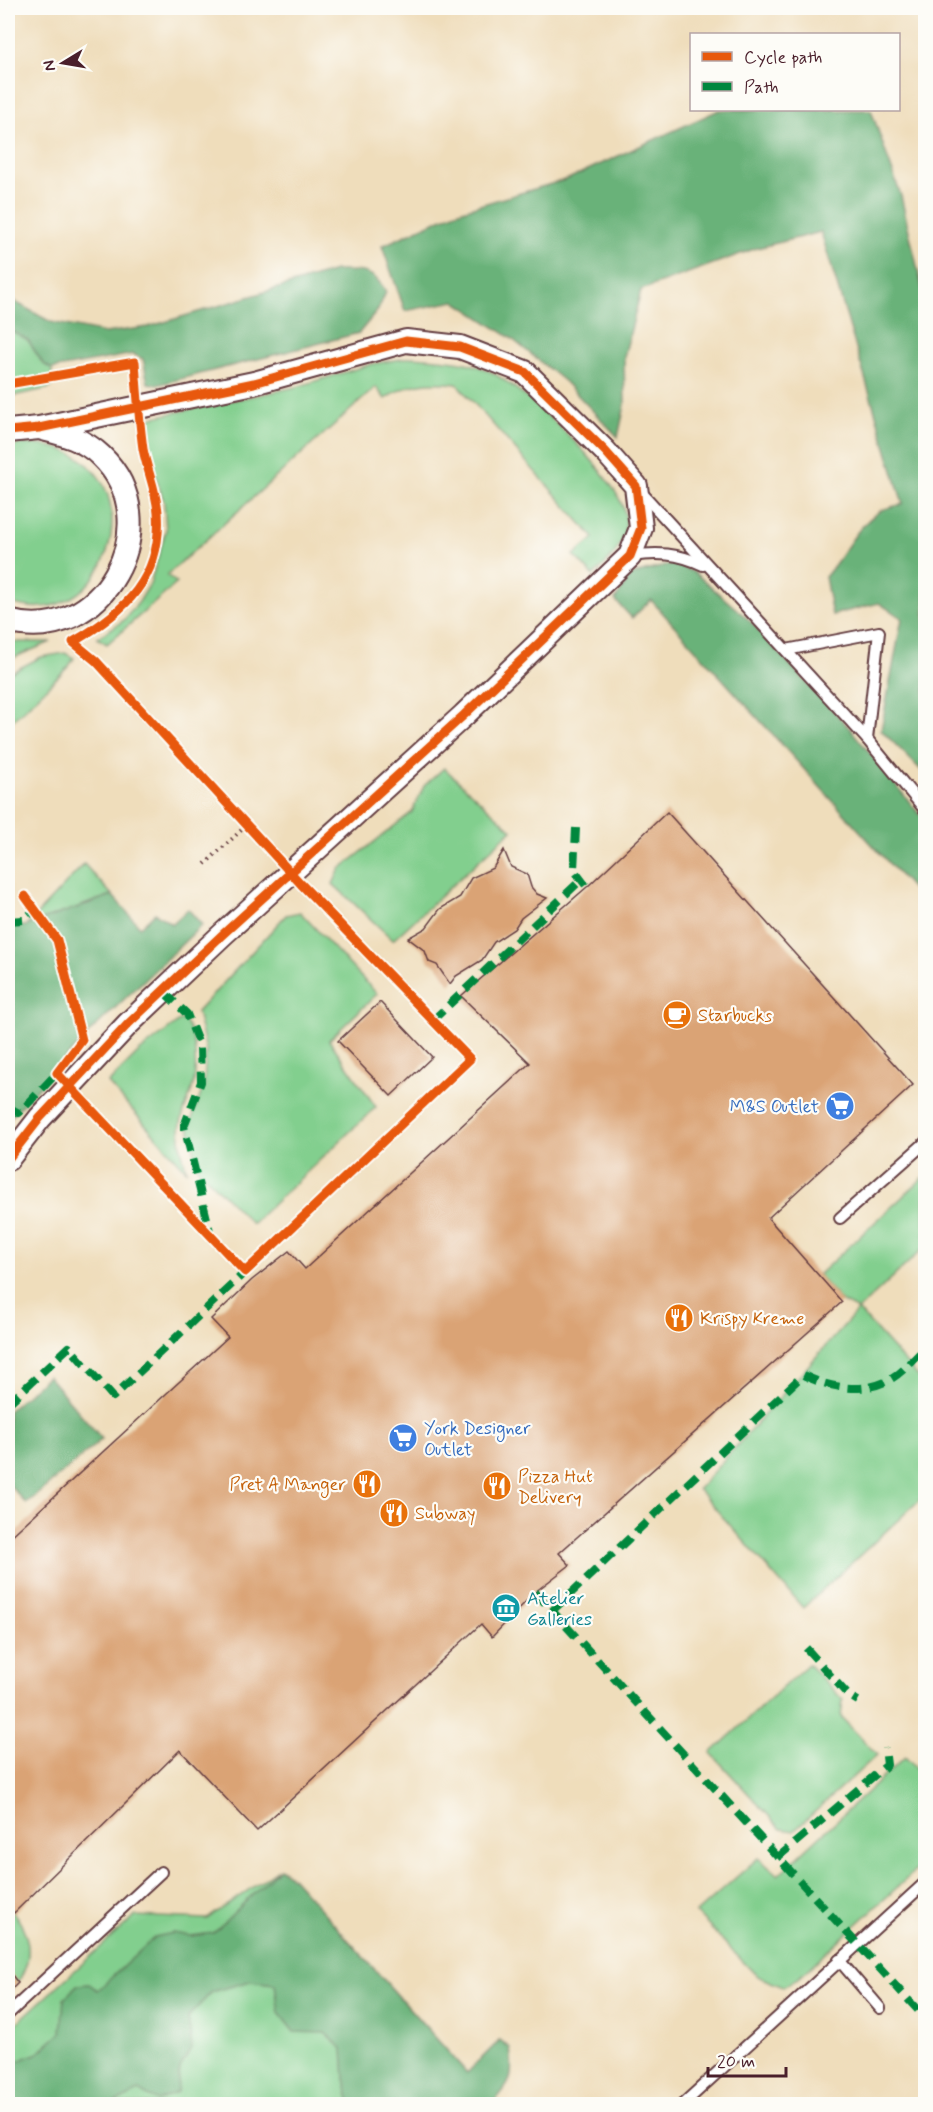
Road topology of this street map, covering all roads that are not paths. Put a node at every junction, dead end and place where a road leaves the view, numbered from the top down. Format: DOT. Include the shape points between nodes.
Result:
graph roads {
  1 [pos="39,428"];
  2 [pos="8,431"];
  3 [pos="636,486"];
  4 [pos="630,556"];
  5 [pos="708,567"];
  6 [pos="8,621"];
  7 [pos="786,650"];
  8 [pos="867,739"];
  9 [pos="926,811"];
  10 [pos="926,1142"];
  11 [pos="8,1159"];
  12 [pos="840,1218"];
  13 [pos="161,1872"];
  14 [pos="926,1882"];
  15 [pos="839,1960"];
  16 [pos="879,2008"];
  17 [pos="8,2014"];
  18 [pos="683,2104"];
  1 -- 2 [label="street"];
  1 -- 3 [label="street" via="254,383 406,341 460,347 525,372"];
  1 -- 6 [label="street" via="72,436 101,456 121,484 130,518 127,552 112,584 87,608 56,622 21,625"];
  3 -- 4 [label="street" via="641,528"];
  3 -- 5 [label="lane"];
  4 -- 5 [label="lane" via="671,554"];
  4 -- 11 [label="street" via="464,715 128,1024 40,1118"];
  5 -- 7 [label="lane"];
  7 -- 8 [label="lane"];
  7 -- 8 [label="lane" via="879,632"];
  8 -- 9 [label="lane"];
  10 -- 12 [label="lane"];
  13 -- 17 [label="lane"];
  14 -- 15 [label="lane"];
  15 -- 16 [label="lane"];
  15 -- 18 [label="lane"];
}
